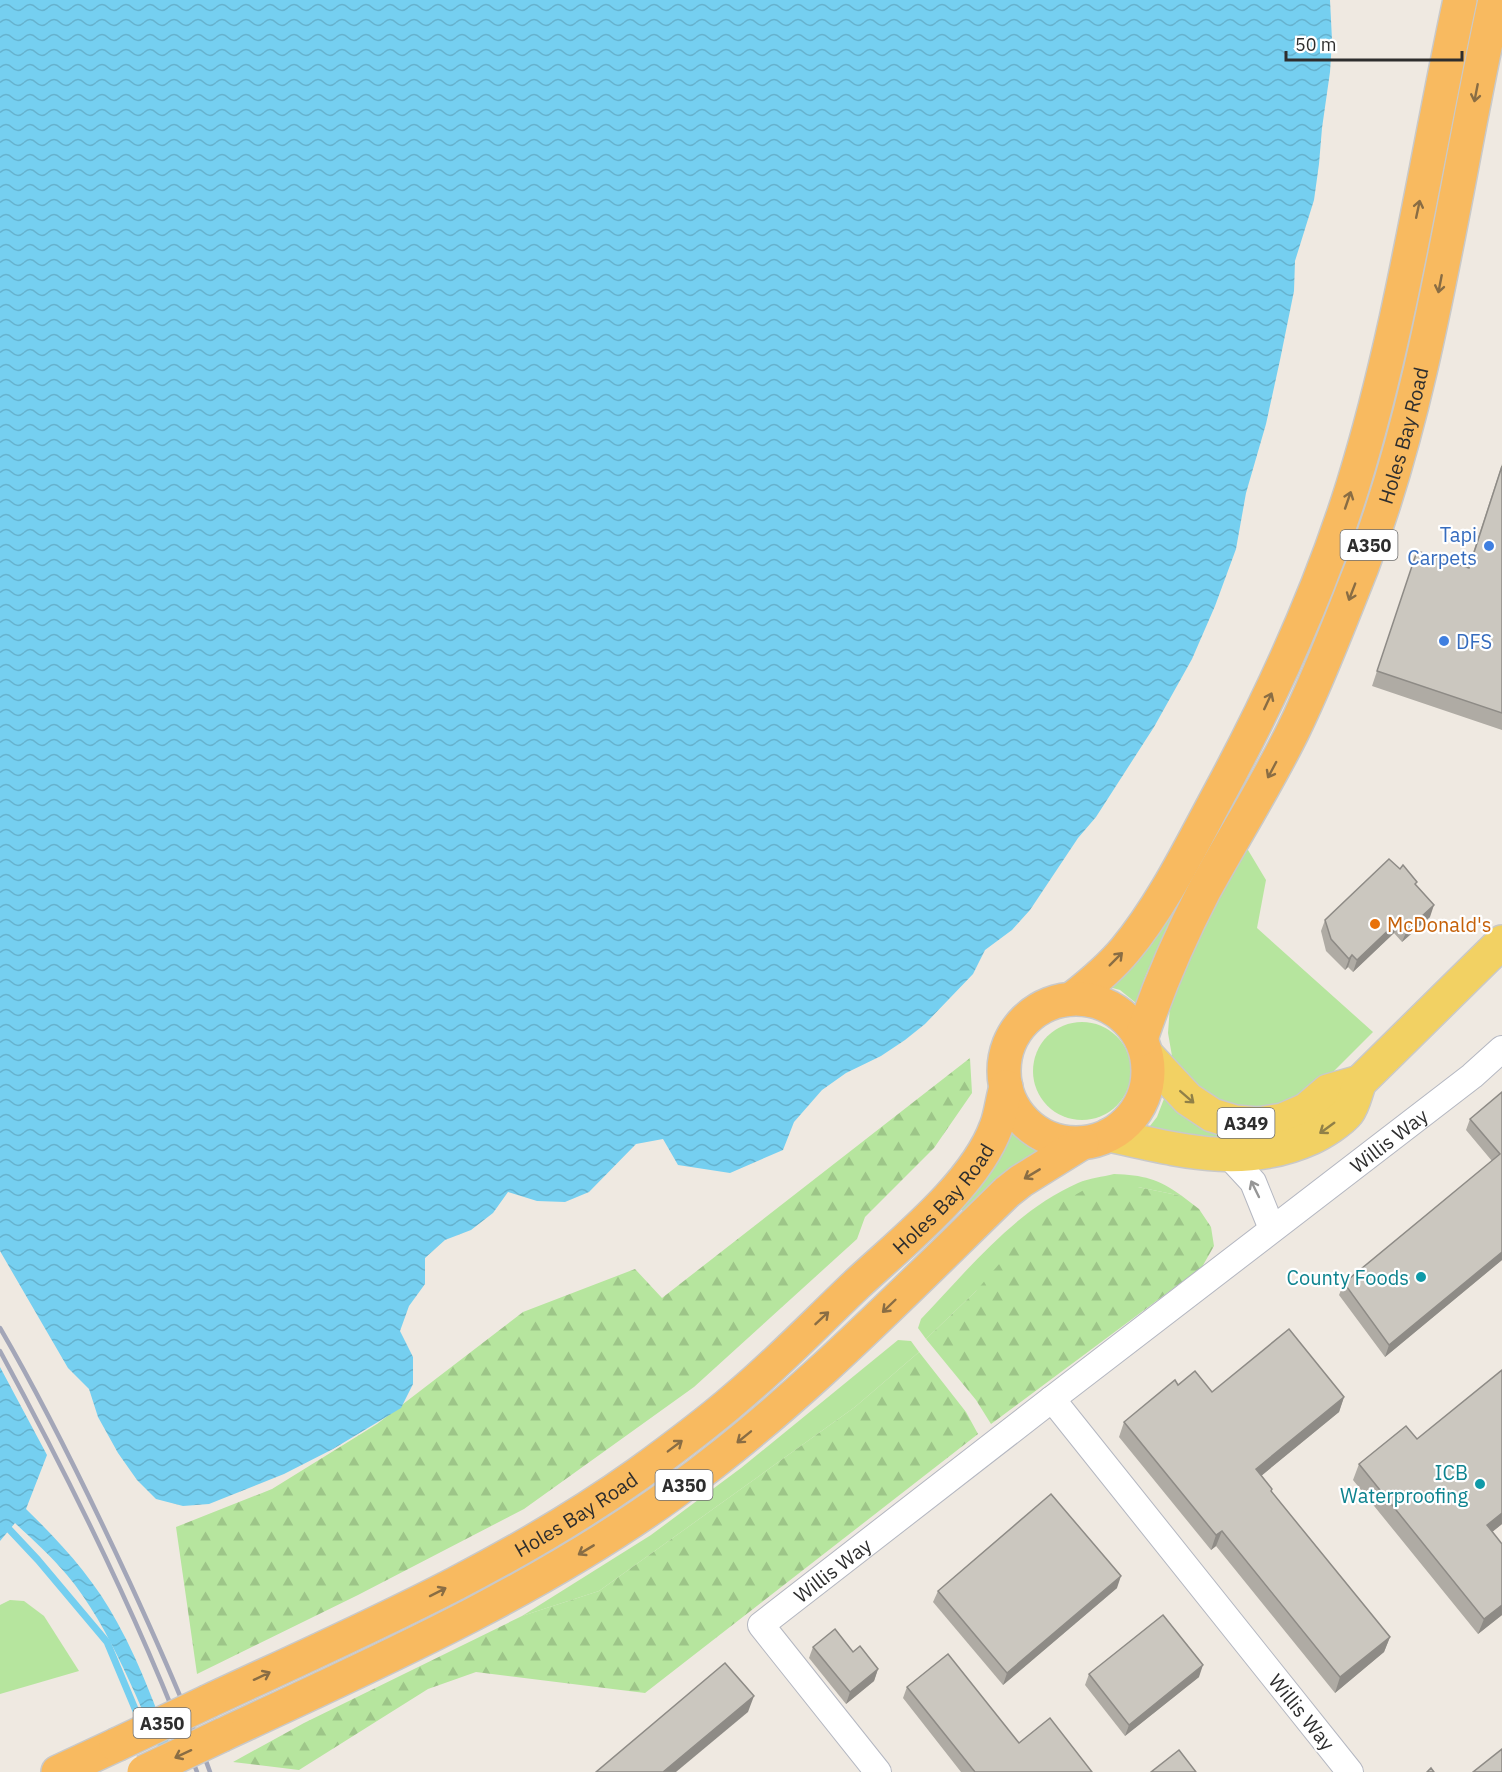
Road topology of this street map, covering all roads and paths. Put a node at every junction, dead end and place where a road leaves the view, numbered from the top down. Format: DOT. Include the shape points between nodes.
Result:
graph roads {
  1 [pos="1460,0"];
  2 [pos="1493,7"];
  3 [pos="1502,942"];
  4 [pos="1073,998"];
  5 [pos="1144,1047"];
  6 [pos="1502,1049"];
  7 [pos="1360,1082"];
  8 [pos="1006,1087"];
  9 [pos="1096,1139"];
  10 [pos="1228,1155"];
  11 [pos="1272,1229"];
  12 [pos="1052,1399"];
  13 [pos="58,1772"];
  14 [pos="144,1772"];
  15 [pos="878,1772"];
  16 [pos="1350,1772"];
  4 -- 1 [label="highway, Holes Bay Road / A350, one-way" via="1124,951 1146,922 1265,708 1315,594 1376,404"];
  2 -- 5 [label="highway, Holes Bay Road / A350, one-way" via="1435,309 1382,509 1318,675 1165,972"];
  3 -- 7 [label="main road, A349"];
  4 -- 5 [label="highway" via="1113,1009 1130,1022"];
  4 -- 8 [label="highway" via="1039,1008 1013,1034 1006,1051"];
  5 -- 7 [label="main road, A349, one-way" via="1188,1099 1212,1115 1235,1122 1283,1120 1306,1110 1328,1091"];
  5 -- 9 [label="highway" via="1148,1078 1142,1101 1128,1121"];
  6 -- 11 [label="street, Willis Way"];
  7 -- 10 [label="main road, A349, one-way" via="1348,1112 1323,1132 1292,1147"];
  8 -- 9 [label="highway" via="1013,1106 1042,1134 1062,1142"];
  13 -- 8 [label="highway, Holes Bay Road / A350, one-way, bridge" via="366,1629 474,1574 636,1475 736,1398 953,1192 996,1128"];
  9 -- 10 [label="main road, A349"];
  9 -- 14 [label="highway, Holes Bay Road / A350, one-way, bridge" via="1021,1180 784,1404 626,1525 486,1607"];
  11 -- 10 [label="street, one-way" via="1253,1182"];
  11 -- 12 [label="street, Willis Way"];
  12 -- 15 [label="street, Willis Way" via="761,1625"];
  12 -- 16 [label="street, Willis Way"];
}
